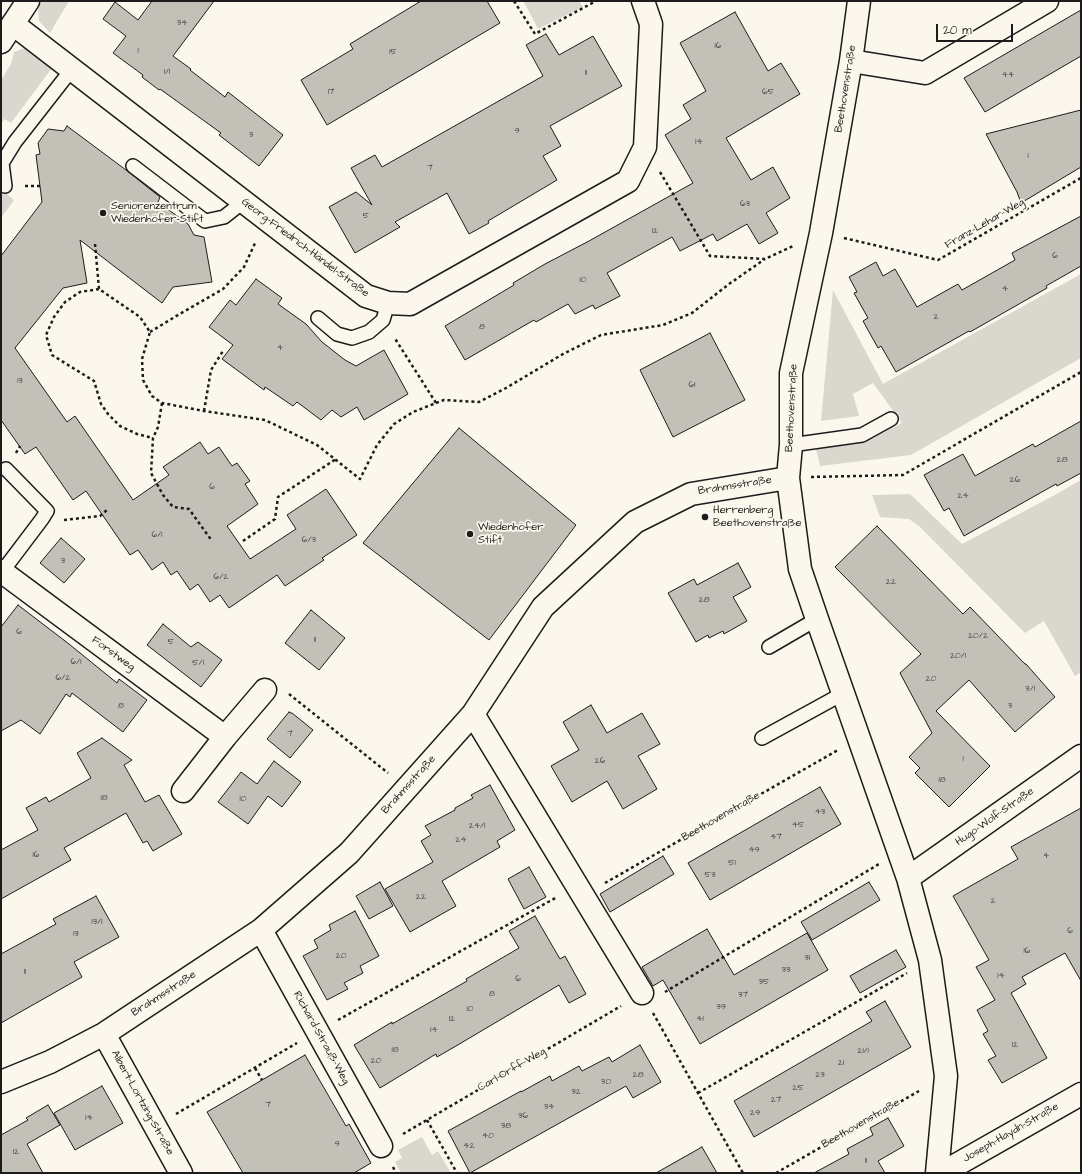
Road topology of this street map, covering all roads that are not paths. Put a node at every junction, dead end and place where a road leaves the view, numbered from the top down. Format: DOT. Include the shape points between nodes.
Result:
graph roads {
  1 [pos="28,1"];
  2 [pos="643,1"];
  3 [pos="859,1"];
  4 [pos="1047,1"];
  5 [pos="13,24"];
  6 [pos="1,42"];
  7 [pos="851,61"];
  8 [pos="72,69"];
  9 [pos="133,166"];
  10 [pos="5,186"];
  11 [pos="244,202"];
  12 [pos="385,311"];
  13 [pos="318,318"];
  14 [pos="891,419"];
  15 [pos="791,445"];
  16 [pos="6,469"];
  17 [pos="788,478"];
  18 [pos="1,572"];
  19 [pos="817,619"];
  20 [pos="769,647"];
  21 [pos="265,690"];
  22 [pos="844,693"];
  23 [pos="473,714"];
  24 [pos="225,737"];
  25 [pos="762,738"];
  26 [pos="1081,756"];
  27 [pos="183,791"];
  28 [pos="908,878"];
  29 [pos="261,930"];
  30 [pos="645,998"];
  31 [pos="104,1034"];
  32 [pos="1,1082"];
  33 [pos="1081,1094"];
  34 [pos="381,1146"];
  35 [pos="181,1173"];
  36 [pos="937,1173"];
  37 [pos="942,1173"];
  1 -- 5 [label="street"];
  2 -- 12 [label="street, Georg-Friedrich-Händel-Straße" via="651,24 646,147 628,181 410,304"];
  3 -- 7 [label="street, Beethovenstraße"];
  4 -- 7 [label="street" via="925,73"];
  5 -- 6 [label="street"];
  5 -- 8 [label="street, Georg-Friedrich-Händel-Straße"];
  7 -- 15 [label="street, Beethovenstraße" via="821,235 791,373"];
  8 -- 10 [label="lane" via="15,142 2,163"];
  8 -- 11 [label="street, Georg-Friedrich-Händel-Straße"];
  9 -- 11 [label="lane" via="205,221 224,217"];
  11 -- 12 [label="street, Georg-Friedrich-Händel-Straße"];
  12 -- 13 [label="lane" via="369,332 352,338 337,334"];
  14 -- 15 [label="lane" via="862,435"];
  15 -- 17 [label="street, Beethovenstraße"];
  16 -- 18 [label="lane" via="47,511"];
  17 -- 19 [label="street, Beethovenstraße" via="800,569"];
  17 -- 23 [label="street, Brahmsstraße" via="692,494 635,522 543,607"];
  18 -- 24 [label="street, Forstweg"];
  19 -- 20 [label="lane"];
  19 -- 22 [label="street, Beethovenstraße"];
  21 -- 24 [label="street"];
  22 -- 25 [label="lane"];
  22 -- 28 [label="street, Beethovenstraße"];
  23 -- 29 [label="street, Brahmsstraße" via="349,853"];
  23 -- 30 [label="street"];
  24 -- 27 [label="street"];
  26 -- 28 [label="street, Hugo-Wolf-Straße"];
  28 -- 36 [label="street, Beethovenstraße" via="930,960 946,1076"];
  29 -- 31 [label="street, Brahmsstraße"];
  29 -- 34 [label="street, Richard-Strauß-Weg"];
  31 -- 32 [label="street, Brahmsstraße" via="50,1062"];
  31 -- 35 [label="street, Albert-Lortzing-Straße"];
  33 -- 37 [label="street, Joseph-Haydn-Straße"];
}
